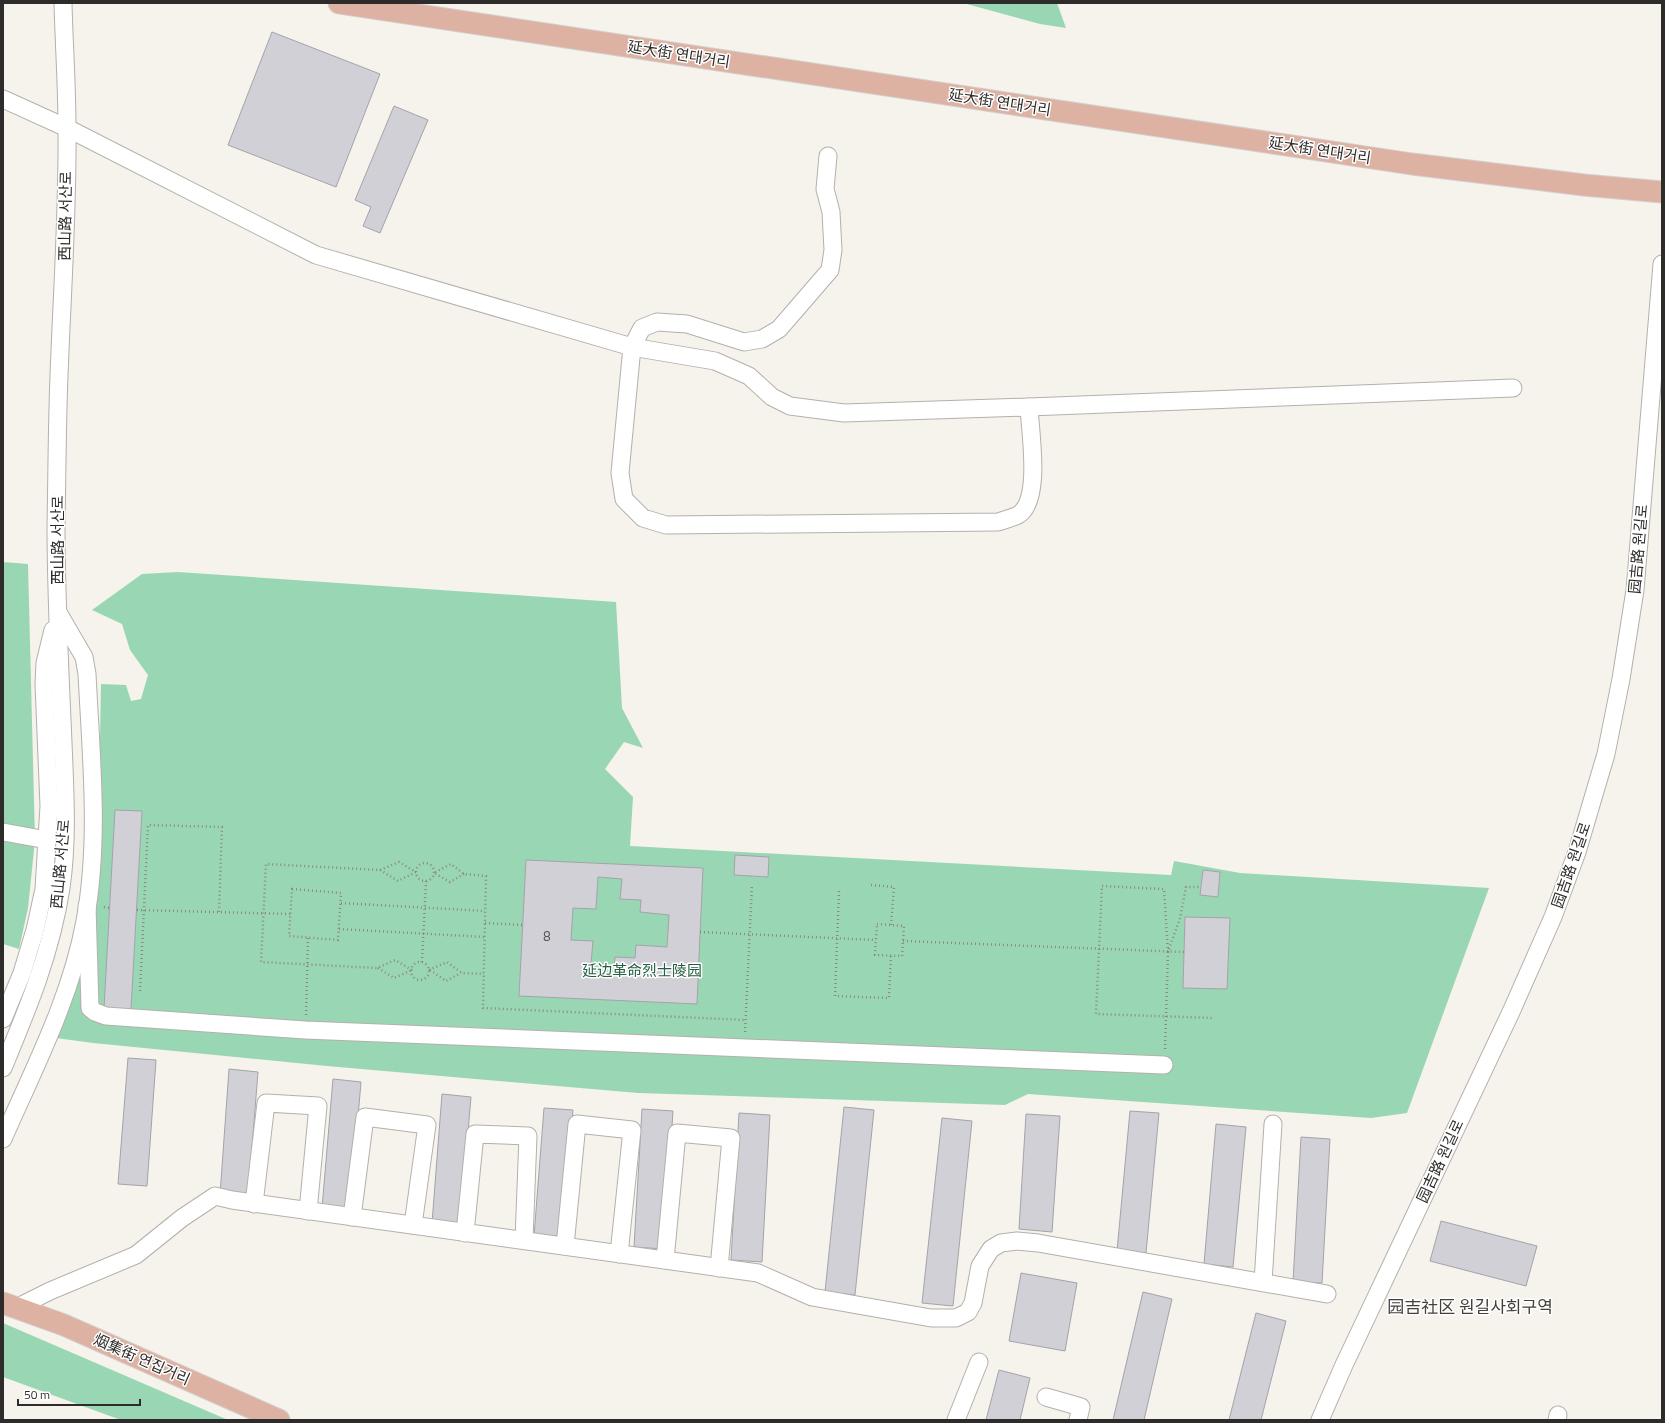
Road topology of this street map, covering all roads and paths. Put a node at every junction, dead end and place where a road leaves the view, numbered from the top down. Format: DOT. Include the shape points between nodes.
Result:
graph roads {
  1 [pos="62,3"];
  2 [pos="339,3"];
  3 [pos="3,99"];
  4 [pos="67,128"];
  5 [pos="828,156"];
  6 [pos="1662,192"];
  7 [pos="1662,264"];
  8 [pos="632,346"];
  9 [pos="1513,388"];
  10 [pos="1029,408"];
  11 [pos="58,612"];
  12 [pos="3,832"];
  13 [pos="47,840"];
  14 [pos="380,870"];
  15 [pos="416,872"];
  16 [pos="434,873"];
  17 [pos="464,874"];
  18 [pos="426,882"];
  19 [pos="752,885"];
  20 [pos="871,885"];
  21 [pos="1201,887"];
  22 [pos="840,891"];
  23 [pos="341,903"];
  24 [pos="87,906"];
  25 [pos="425,908"];
  26 [pos="136,910"];
  27 [pos="144,911"];
  28 [pos="219,912"];
  29 [pos="485,912"];
  30 [pos="264,913"];
  31 [pos="290,914"];
  32 [pos="485,924"];
  33 [pos="523,925"];
  34 [pos="891,925"];
  35 [pos="339,929"];
  36 [pos="700,932"];
  37 [pos="423,934"];
  38 [pos="749,934"];
  39 [pos="485,937"];
  40 [pos="308,938"];
  41 [pos="837,938"];
  42 [pos="876,940"];
  43 [pos="903,941"];
  44 [pos="1098,949"];
  45 [pos="1168,952"];
  46 [pos="1184,952"];
  47 [pos="891,956"];
  48 [pos="422,962"];
  49 [pos="307,964"];
  50 [pos="377,968"];
  51 [pos="412,970"];
  52 [pos="429,970"];
  53 [pos="462,973"];
  54 [pos="484,974"];
  55 [pos="140,991"];
  56 [pos="1166,1016"];
  57 [pos="1214,1018"];
  58 [pos="3,1019"];
  59 [pos="745,1020"];
  60 [pos="305,1030"];
  61 [pos="744,1048"];
  62 [pos="1164,1065"];
  63 [pos="3,1068"];
  64 [pos="1273,1124"];
  65 [pos="3,1138"];
  66 [pos="254,1204"];
  67 [pos="308,1211"];
  68 [pos="352,1217"];
  69 [pos="413,1225"];
  70 [pos="465,1233"];
  71 [pos="524,1240"];
  72 [pos="565,1246"];
  73 [pos="619,1254"];
  74 [pos="665,1260"];
  75 [pos="719,1268"];
  76 [pos="1263,1282"];
  77 [pos="1327,1294"];
  78 [pos="10,1305"];
  79 [pos="979,1362"];
  80 [pos="1046,1397"];
  81 [pos="279,1420"];
  82 [pos="956,1420"];
  83 [pos="1078,1420"];
  84 [pos="1320,1420"];
  1 -- 4 [label="street, 西山路 서산로"];
  2 -- 6 [label="main road, 延大街 연대거리" via="1412,164"];
  3 -- 4 [label="street"];
  4 -- 8 [label="street" via="316,255"];
  4 -- 11 [label="street, 西山路 서산로" via="56,528"];
  5 -- 8 [label="street" via="825,189 831,212 834,250 830,270 779,329 762,338 744,342 687,324 657,322 642,328"];
  7 -- 84 [label="street, 园吉路 원길로" via="1635,590 1606,754 1578,852 1553,917 1511,1012"];
  8 -- 10 [label="street" via="715,361 749,376 772,396 790,406 844,413"];
  8 -- 10 [label="street" via="620,473 624,499 643,518 666,525 998,522 1019,514 1030,501 1034,482"];
  9 -- 10 [label="street"];
  11 -- 13 [label="street" via="45,663 49,806"];
  11 -- 24 [label="street" via="84,657 87,674 94,798 93,854"];
  11 -- 63 [label="street, 西山路 서산로" via="65,797 65,842 61,886 54,929 44,964"];
  12 -- 13 [label="street"];
  13 -- 58 [label="street" via="44,889 35,930 22,973"];
  14 -- 15 [label="path" via="398,880"];
  14 -- 15 [label="path" via="400,862"];
  14 -- 30 [label="path" via="266,864"];
  15 -- 16 [label="path" via="417,866 425,863 431,865"];
  15 -- 18 [label="path" via="417,878"];
  16 -- 17 [label="path" via="450,882"];
  16 -- 17 [label="path" via="451,864"];
  16 -- 18 [label="path" via="432,879"];
  17 -- 29 [label="path" via="486,876"];
  18 -- 25 [label="path"];
  19 -- 38 [label="path"];
  20 -- 34 [label="path" via="894,887"];
  21 -- 45 [label="path" via="1186,887 1180,918"];
  22 -- 41 [label="path"];
  23 -- 25 [label="path"];
  23 -- 31 [label="path" via="341,893 292,890"];
  23 -- 35 [label="path"];
  24 -- 60 [label="street" via="90,1008 95,1012 106,1016"];
  24 -- 65 [label="street" via="77,957 61,1005"];
  25 -- 29 [label="path"];
  25 -- 37 [label="path"];
  26 -- 27 [label="path"];
  27 -- 28 [label="path"];
  27 -- 28 [label="path" via="148,826 222,827"];
  27 -- 55 [label="path"];
  28 -- 30 [label="path"];
  29 -- 32 [label="path"];
  30 -- 31 [label="path"];
  30 -- 49 [label="path" via="261,962"];
  31 -- 40 [label="path" via="289,936"];
  32 -- 33 [label="path"];
  32 -- 39 [label="path"];
  34 -- 42 [label="path" via="877,924"];
  34 -- 43 [label="path" via="904,926"];
  35 -- 37 [label="path"];
  35 -- 40 [label="path" via="338,940"];
  36 -- 38 [label="path"];
  37 -- 39 [label="path"];
  37 -- 48 [label="path"];
  38 -- 41 [label="path"];
  38 -- 59 [label="path"];
  39 -- 54 [label="path"];
  40 -- 49 [label="path"];
  41 -- 42 [label="path"];
  41 -- 47 [label="path" via="834,996 889,998"];
  42 -- 47 [label="path" via="875,954"];
  43 -- 44 [label="path"];
  43 -- 47 [label="path" via="902,956"];
  44 -- 45 [label="path"];
  44 -- 45 [label="path" via="1102,886 1164,889"];
  44 -- 56 [label="path" via="1096,1014"];
  45 -- 46 [label="path"];
  45 -- 56 [label="path"];
  48 -- 51 [label="path" via="416,963"];
  48 -- 52 [label="path"];
  49 -- 50 [label="path"];
  49 -- 60 [label="path"];
  50 -- 51 [label="path" via="394,978"];
  50 -- 51 [label="path" via="395,960"];
  51 -- 52 [label="path" via="415,978 420,980 428,976"];
  52 -- 53 [label="path" via="446,981"];
  52 -- 53 [label="path" via="447,962"];
  53 -- 54 [label="path"];
  54 -- 59 [label="path" via="484,1008"];
  56 -- 57 [label="path"];
  56 -- 62 [label="path"];
  59 -- 61 [label="path"];
  60 -- 61 [label="street"];
  61 -- 62 [label="street"];
  64 -- 76 [label="street"];
  66 -- 67 [label="street"];
  66 -- 67 [label="street" via="266,1102 318,1106"];
  66 -- 78 [label="street" via="215,1196 182,1218 136,1255"];
  67 -- 68 [label="street"];
  68 -- 69 [label="street"];
  68 -- 69 [label="street" via="365,1117 427,1125"];
  69 -- 70 [label="street"];
  70 -- 71 [label="street"];
  70 -- 71 [label="street" via="475,1134 528,1136"];
  71 -- 72 [label="street"];
  72 -- 73 [label="street"];
  72 -- 73 [label="street" via="577,1124 632,1130"];
  73 -- 74 [label="street"];
  74 -- 75 [label="street"];
  74 -- 75 [label="street" via="677,1133 732,1138"];
  75 -- 76 [label="street" via="758,1273 812,1298 931,1318 956,1318 968,1312 973,1303 980,1266 985,1256 1001,1243 1017,1241"];
  76 -- 77 [label="street"];
  78 -- 81 [label="main road, 烟集街 연집거리" via="64,1325"];
  79 -- 82 [label="street"];
  80 -- 83 [label="street" via="1081,1407"];
}
